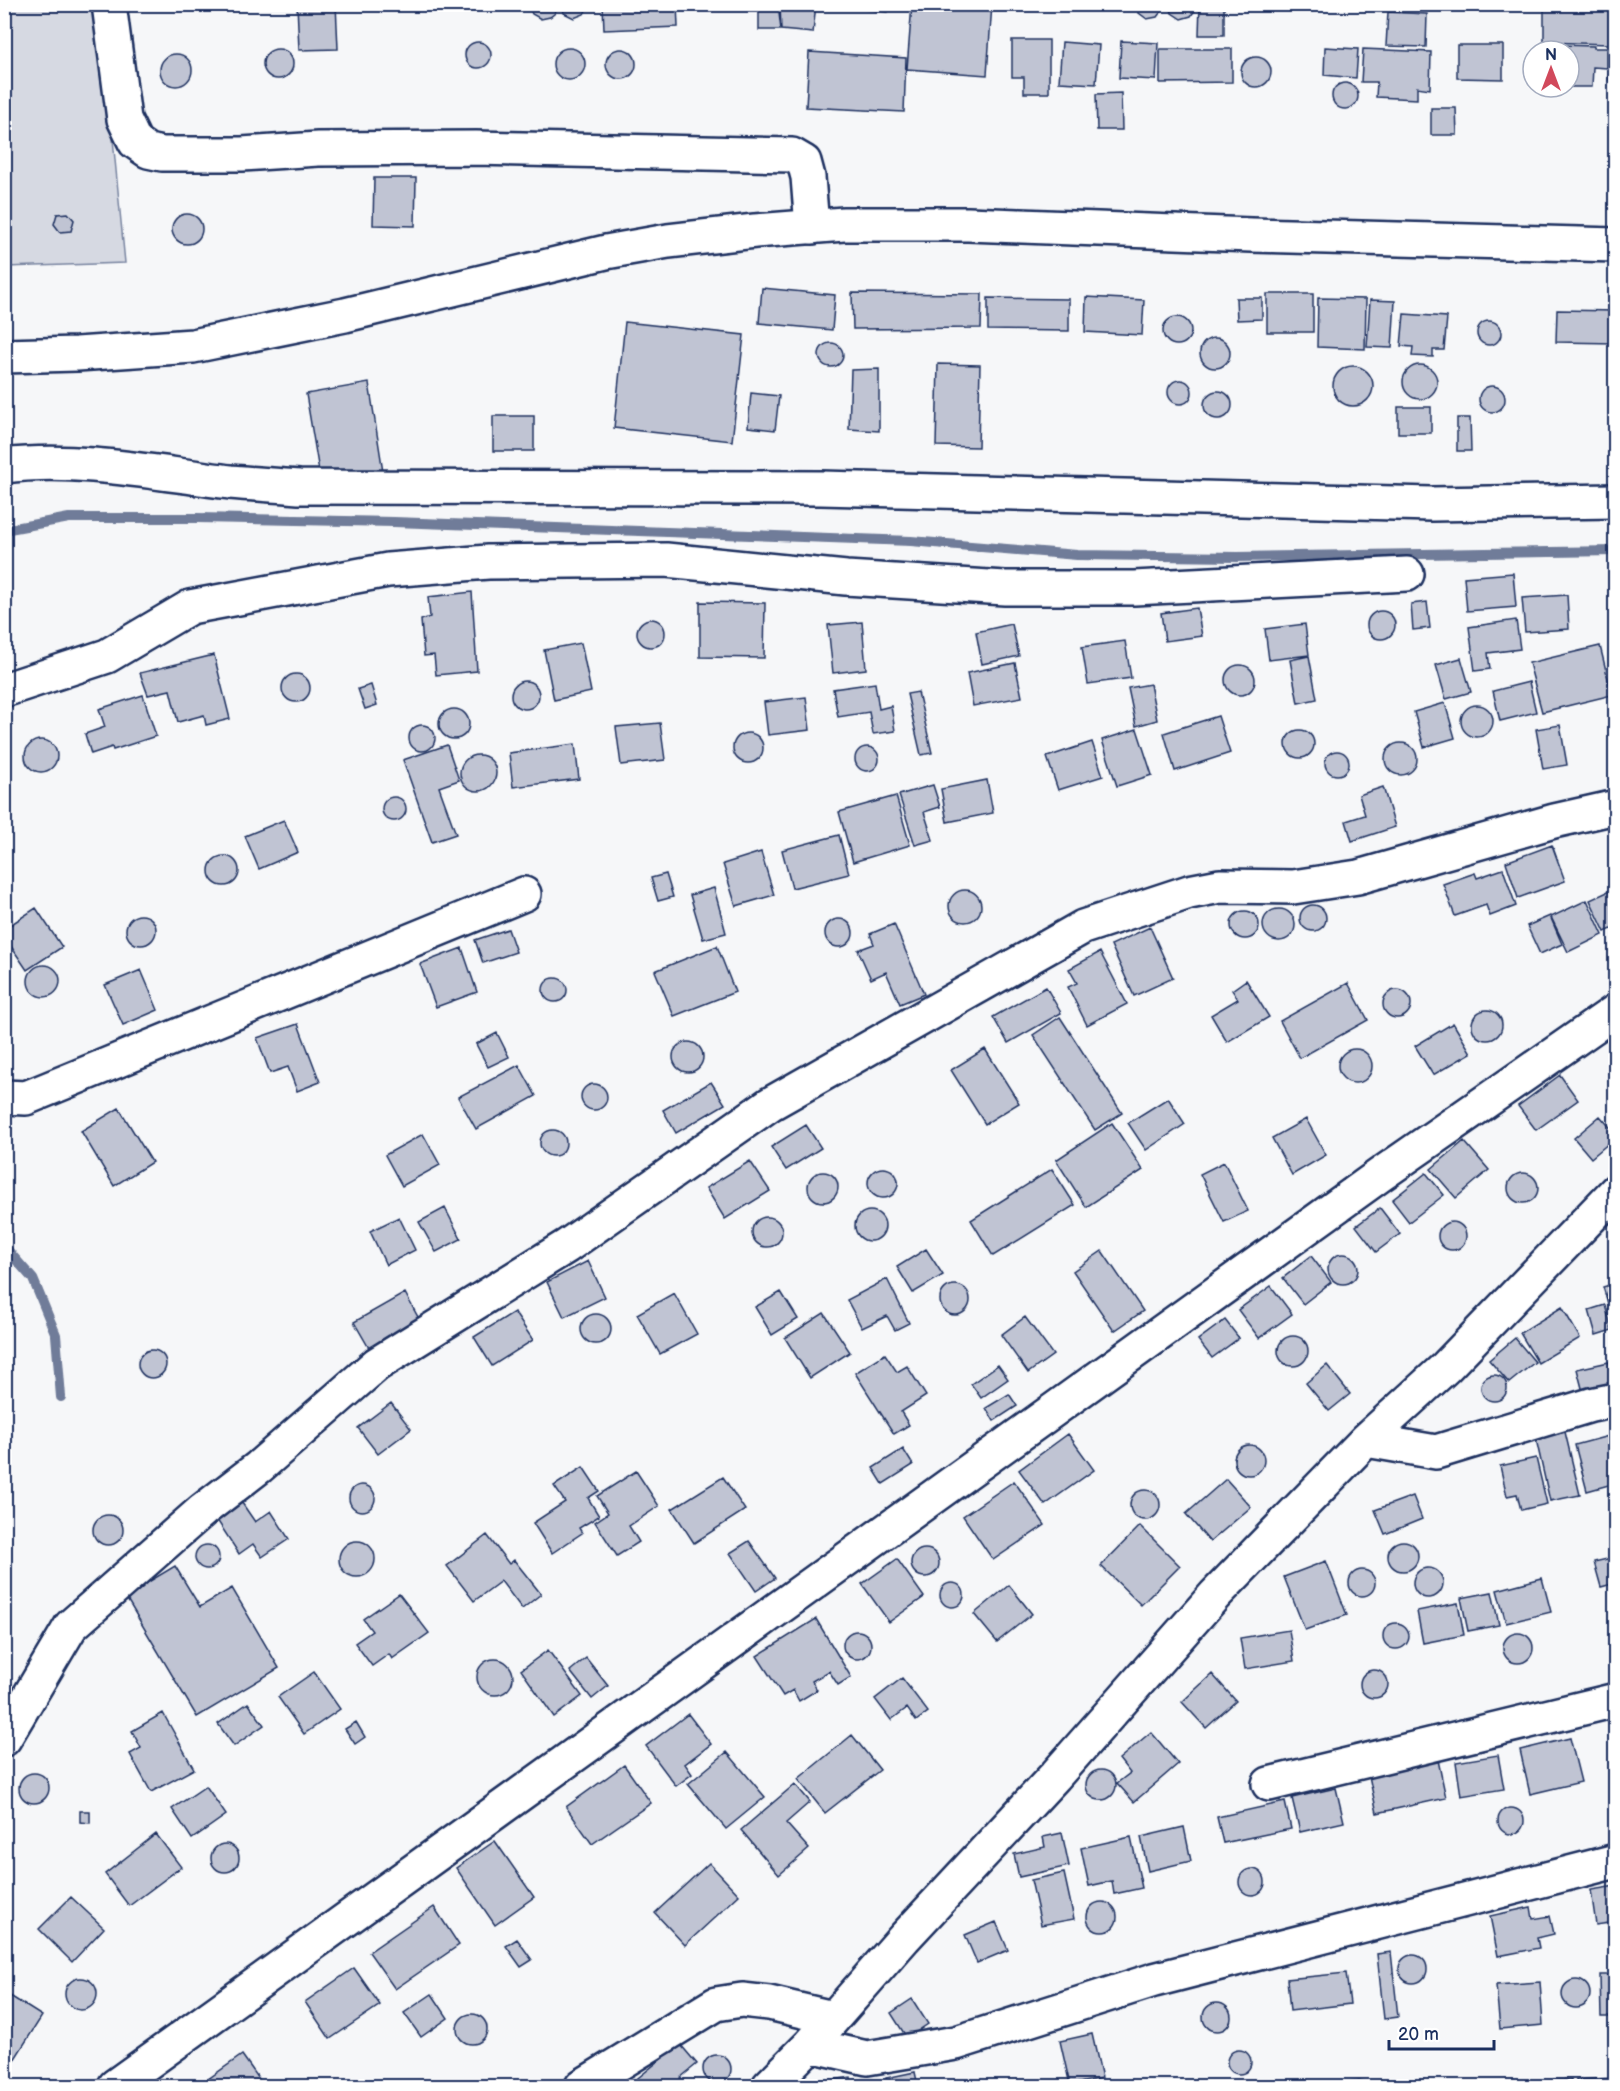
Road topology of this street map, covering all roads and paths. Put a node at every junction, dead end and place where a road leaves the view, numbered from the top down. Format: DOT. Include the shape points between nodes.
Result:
graph roads {
  1 [pos="109,4"];
  2 [pos="812,227"];
  3 [pos="1616,245"];
  4 [pos="4,356"];
  5 [pos="4,466"];
  6 [pos="1616,501"];
  7 [pos="1407,574"];
  8 [pos="4,690"];
  9 [pos="1616,807"];
  10 [pos="524,894"];
  11 [pos="1616,1011"];
  12 [pos="4,1097"];
  13 [pos="1616,1191"];
  14 [pos="1616,1400"];
  15 [pos="1366,1440"];
  16 [pos="1616,1700"];
  17 [pos="4,1739"];
  18 [pos="1269,1784"];
  19 [pos="1616,1861"];
  20 [pos="833,2018"];
  21 [pos="810,2045"];
  22 [pos="115,2086"];
  23 [pos="582,2086"];
  24 [pos="769,2086"];
  1 -- 2 [label="street" via="124,119 135,142 148,151 242,154 318,149 476,148 792,155 804,162"];
  2 -- 3 [label="street" via="968,224"];
  2 -- 4 [label="street" via="668,241 606,252 345,315 193,346"];
  5 -- 6 [label="street" via="109,466 299,487 820,488 1432,504"];
  7 -- 8 [label="street" via="1134,588 1005,588 846,578 666,560 488,562 388,570 190,607 107,656"];
  9 -- 17 [label="street" via="1358,877 1293,887 1220,886 1083,927 770,1104 567,1246 377,1364 71,1626"];
  10 -- 12 [label="street" via="26,1098"];
  11 -- 22 [label="street" via="1380,1174"];
  13 -- 15 [label="street" via="1446,1367"];
  14 -- 15 [label="street" via="1436,1452"];
  15 -- 20 [label="street" via="1215,1595"];
  16 -- 18 [label="street"];
  19 -- 21 [label="street" via="1154,1980 956,2043 867,2058"];
  20 -- 21 [label="street"];
  20 -- 23 [label="street" via="769,2003 742,2000 716,2004"];
  21 -- 24 [label="street"];
}
